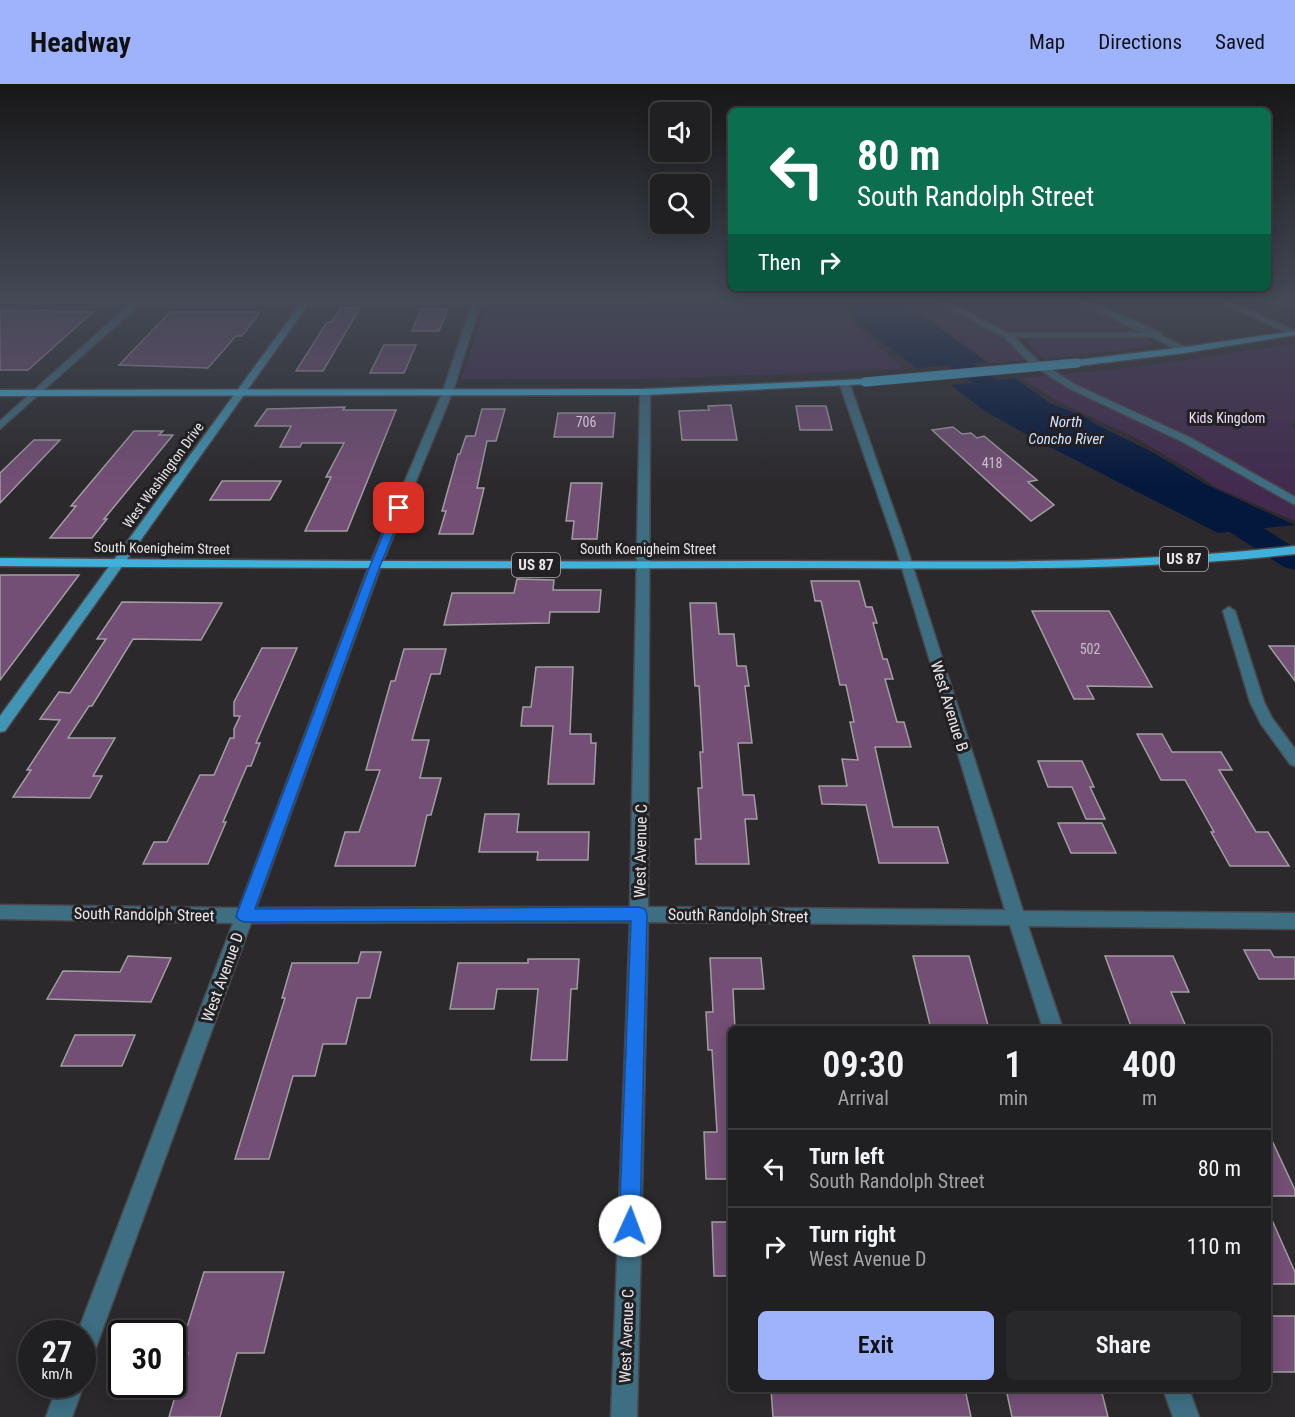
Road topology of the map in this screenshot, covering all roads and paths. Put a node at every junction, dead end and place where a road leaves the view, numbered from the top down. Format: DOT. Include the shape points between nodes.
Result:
graph roads {
  1 [pos="71,361"];
  2 [pos="263,361"];
  3 [pos="457,361"];
  4 [pos="1033,361"];
  5 [pos="1092,361"];
  6 [pos="845,385"];
  7 [pos="448,391"];
  8 [pos="241,392"];
  9 [pos="645,392"];
  10 [pos="0,393"];
  11 [pos="35,393"];
  12 [pos="0,426"];
  13 [pos="1295,502"];
  14 [pos="1295,550"];
  15 [pos="0,562"];
  16 [pos="118,563"];
  17 [pos="906,563"];
  18 [pos="644,564"];
  19 [pos="375,566"];
  20 [pos="1228,610"];
  21 [pos="0,727"];
  22 [pos="1295,760"];
  23 [pos="0,912"];
  24 [pos="639,914"];
  25 [pos="244,916"];
  26 [pos="1015,918"];
  27 [pos="1295,921"];
  28 [pos="1052,1026"];
  29 [pos="94,1320"];
  30 [pos="1177,1392"];
  31 [pos="66,1398"];
  32 [pos="59,1417"];
  33 [pos="624,1417"];
  34 [pos="1186,1417"];
  1 -- 11 [label="street"];
  2 -- 8 [label="street, West Washington Drive"];
  3 -- 7 [label="street, West Avenue D"];
  4 -- 13 [label="street" via="1071,386 1187,440"];
  5 -- 6 [label="main road, bridge"];
  6 -- 9 [label="main road"];
  6 -- 17 [label="street, West Avenue B"];
  7 -- 8 [label="main road"];
  7 -- 9 [label="main road"];
  7 -- 19 [label="street, West Avenue D"];
  8 -- 11 [label="main road"];
  8 -- 16 [label="street, West Washington Drive"];
  9 -- 18 [label="street, West Avenue C"];
  10 -- 11 [label="main road"];
  11 -- 12 [label="street"];
  14 -- 17 [label="main road, South Koenigheim Street / US 87" via="1234,557 1073,564"];
  15 -- 16 [label="main road, South Koenigheim Street / US 87"];
  16 -- 19 [label="main road, South Koenigheim Street / US 87"];
  16 -- 21 [label="street, West Washington Drive"];
  17 -- 18 [label="main road, South Koenigheim Street / US 87"];
  17 -- 26 [label="street, West Avenue B"];
  18 -- 19 [label="main road, South Koenigheim Street / US 87"];
  18 -- 24 [label="street, West Avenue C"];
  19 -- 25 [label="street, West Avenue D"];
  20 -- 22 [label="street" via="1257,702"];
  23 -- 25 [label="street, South Randolph Street"];
  24 -- 25 [label="street, South Randolph Street"];
  24 -- 26 [label="street, South Randolph Street"];
  24 -- 33 [label="street, West Avenue C"];
  25 -- 29 [label="street, West Avenue D"];
  26 -- 27 [label="street, South Randolph Street"];
  26 -- 28 [label="street, West Avenue B"];
  30 -- 34 [label="street"];
  31 -- 32 [label="street"];
}
